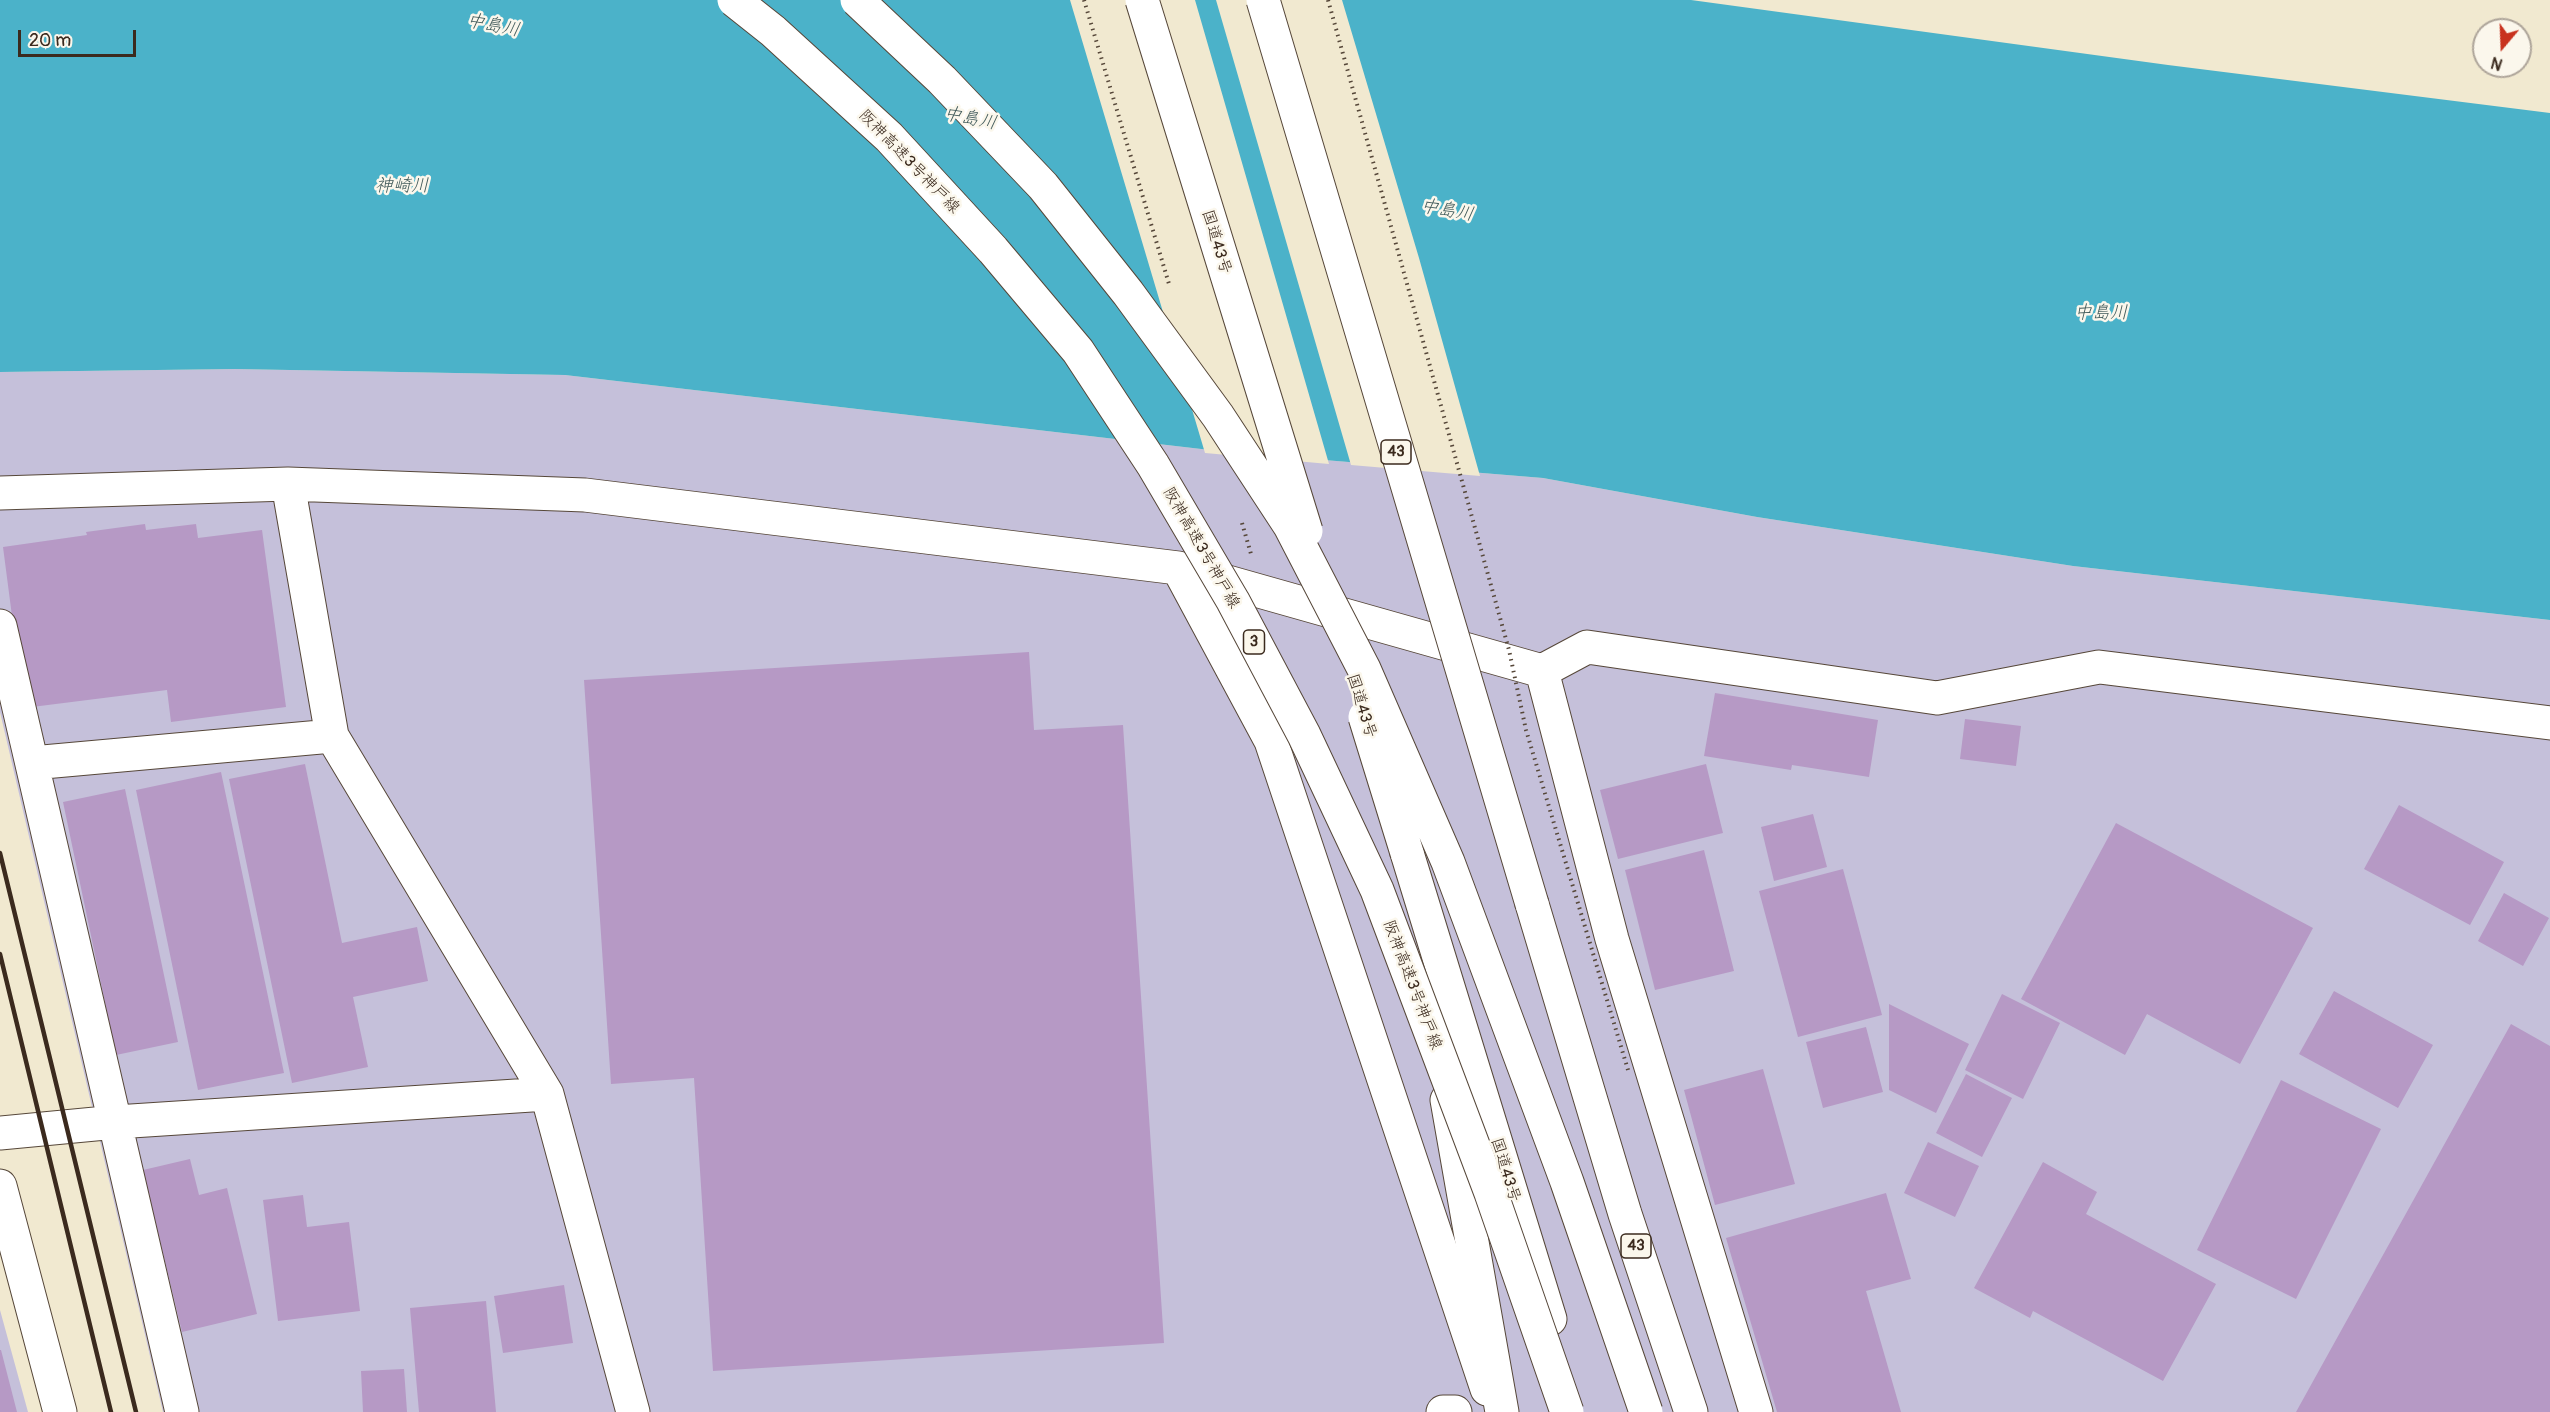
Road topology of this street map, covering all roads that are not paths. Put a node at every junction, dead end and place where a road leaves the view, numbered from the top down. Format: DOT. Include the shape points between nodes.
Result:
graph roads {
  1 [pos="734,0"];
  2 [pos="857,0"];
  3 [pos="1142,0"];
  4 [pos="1263,0"];
  5 [pos="288,484"];
  6 [pos="0,493"];
  7 [pos="1178,568"];
  8 [pos="0,626"];
  9 [pos="1542,671"];
  10 [pos="2550,723"];
  11 [pos="332,736"];
  12 [pos="32,763"];
  13 [pos="1407,853"];
  14 [pos="547,1095"];
  15 [pos="116,1122"];
  16 [pos="0,1133"];
  17 [pos="0,1186"];
  18 [pos="60,1412"];
  19 [pos="182,1412"];
  20 [pos="633,1412"];
  21 [pos="1443,1412"];
  22 [pos="1455,1412"];
  23 [pos="1494,1412"];
  24 [pos="1502,1412"];
  25 [pos="1567,1412"];
  26 [pos="1579,1412"];
  27 [pos="1646,1412"];
  28 [pos="1692,1412"];
  29 [pos="1756,1412"];
  1 -- 25 [label="main road, 阪神高速3号神戸線 / 3, bridge" via="888,137 993,249 1077,351 1159,475 1233,601 1304,735 1377,890 1491,1193"];
  2 -- 27 [label="main road, bridge" via="942,80 1043,186 1135,302 1218,416 1290,525 1364,669 1448,862 1567,1182"];
  3 -- 13 [label="main road, 国道43号, bridge"];
  4 -- 28 [label="main road, 43, bridge" via="1625,1214"];
  5 -- 6 [label="main road"];
  5 -- 7 [label="main road" via="585,495"];
  5 -- 11 [label="main road"];
  7 -- 9 [label="main road"];
  7 -- 23 [label="main road" via="1271,741"];
  8 -- 12 [label="main road"];
  9 -- 10 [label="main road" via="1587,647 1937,698 2099,667"];
  9 -- 29 [label="main road" via="1612,939"];
  11 -- 12 [label="main road"];
  11 -- 14 [label="main road"];
  12 -- 15 [label="main road"];
  13 -- 24 [label="main road, bridge"];
  13 -- 26 [label="main road, 国道43号"];
  14 -- 15 [label="main road"];
  14 -- 20 [label="main road"];
  15 -- 16 [label="main road"];
  15 -- 19 [label="main road"];
  17 -- 18 [label="main road"];
  21 -- 22 [label="main road"];
}
